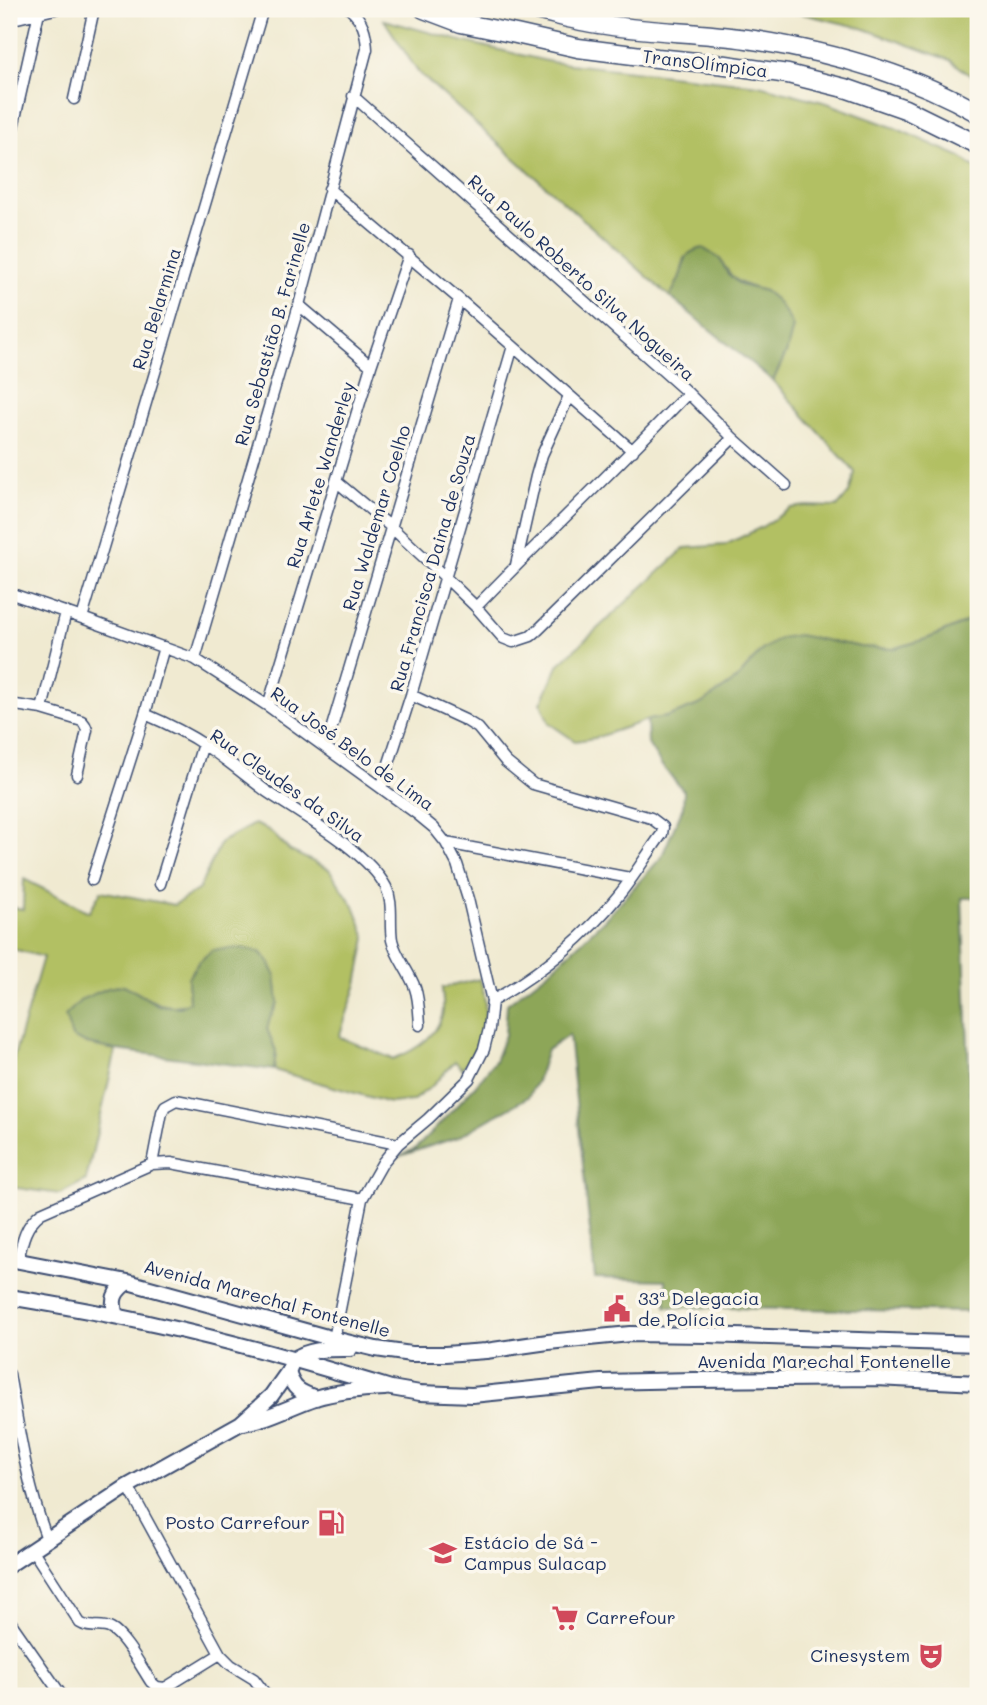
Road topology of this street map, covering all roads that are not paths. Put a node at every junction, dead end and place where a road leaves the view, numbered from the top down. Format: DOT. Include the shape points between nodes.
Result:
graph roads {
  1 [pos="55,9"];
  2 [pos="94,9"];
  3 [pos="263,9"];
  4 [pos="350,9"];
  5 [pos="424,9"];
  6 [pos="531,9"];
  7 [pos="38,12"];
  8 [pos="9,19"];
  9 [pos="354,96"];
  10 [pos="74,99"];
  11 [pos="978,113"];
  12 [pos="9,145"];
  13 [pos="978,145"];
  14 [pos="329,189"];
  15 [pos="409,255"];
  16 [pos="459,299"];
  17 [pos="299,305"];
  18 [pos="513,346"];
  19 [pos="371,366"];
  20 [pos="688,393"];
  21 [pos="569,396"];
  22 [pos="733,438"];
  23 [pos="633,451"];
  24 [pos="337,482"];
  25 [pos="786,485"];
  26 [pos="391,527"];
  27 [pos="516,566"];
  28 [pos="445,577"];
  29 [pos="9,593"];
  30 [pos="476,607"];
  31 [pos="66,612"];
  32 [pos="82,618"];
  33 [pos="163,647"];
  34 [pos="195,659"];
  35 [pos="411,695"];
  36 [pos="9,704"];
  37 [pos="268,706"];
  38 [pos="42,709"];
  39 [pos="145,714"];
  40 [pos="203,744"];
  41 [pos="326,747"];
  42 [pos="76,775"];
  43 [pos="381,788"];
  44 [pos="446,843"];
  45 [pos="630,878"];
  46 [pos="92,880"];
  47 [pos="160,884"];
  48 [pos="492,1001"];
  49 [pos="420,1025"];
  50 [pos="398,1144"];
  51 [pos="152,1164"];
  52 [pos="362,1199"];
  53 [pos="13,1260"];
  54 [pos="128,1282"];
  55 [pos="9,1297"];
  56 [pos="116,1316"];
  57 [pos="334,1339"];
  58 [pos="978,1344"];
  59 [pos="376,1349"];
  60 [pos="290,1366"];
  61 [pos="9,1374"];
  62 [pos="978,1383"];
  63 [pos="391,1388"];
  64 [pos="316,1398"];
  65 [pos="242,1423"];
  66 [pos="128,1486"];
  67 [pos="47,1539"];
  68 [pos="32,1549"];
  69 [pos="9,1565"];
  70 [pos="9,1620"];
  71 [pos="220,1654"];
  72 [pos="62,1696"];
  73 [pos="267,1696"];
  1 -- 7 [label="street"];
  2 -- 10 [label="street"];
  3 -- 32 [label="street, Rua Belarmina"];
  4 -- 9 [label="street, Rua Sebastião B. Farinelle" via="365,29 367,49"];
  5 -- 13 [label="highway, TransOlímpica" via="461,23 578,48 800,77 905,109"];
  6 -- 11 [label="highway, TransOlímpica" via="598,24 812,50 927,87"];
  7 -- 8 [label="street"];
  7 -- 12 [label="street"];
  9 -- 14 [label="street, Rua Sebastião B. Farinelle"];
  9 -- 20 [label="street, Rua Paulo Roberto Silva Nogueira"];
  14 -- 15 [label="street"];
  14 -- 17 [label="street, Rua Sebastião B. Farinelle"];
  15 -- 16 [label="street"];
  15 -- 19 [label="street, Rua Arlete Wanderley"];
  16 -- 18 [label="street"];
  16 -- 26 [label="street, Rua Waldemar Coelho"];
  17 -- 19 [label="street"];
  17 -- 34 [label="street, Rua Sebastião B. Farinelle"];
  18 -- 21 [label="street"];
  18 -- 28 [label="street, Rua Francisca Daina de Souza"];
  19 -- 24 [label="street, Rua Arlete Wanderley"];
  20 -- 22 [label="street, Rua Paulo Roberto Silva Nogueira"];
  20 -- 23 [label="street"];
  21 -- 23 [label="street"];
  21 -- 27 [label="street" via="542,455"];
  22 -- 25 [label="street, Rua Paulo Roberto Silva Nogueira"];
  22 -- 30 [label="street" via="531,636 513,642 503,638"];
  23 -- 27 [label="street"];
  24 -- 26 [label="street"];
  24 -- 37 [label="street, Rua Arlete Wanderley"];
  26 -- 28 [label="street"];
  26 -- 41 [label="street, Rua Waldemar Coelho"];
  27 -- 30 [label="street"];
  28 -- 30 [label="street"];
  28 -- 35 [label="street, Rua Francisca Daina de Souza"];
  29 -- 31 [label="street, Rua José Belo de Lima"];
  31 -- 32 [label="street, Rua José Belo de Lima"];
  31 -- 38 [label="street"];
  32 -- 33 [label="street, Rua José Belo de Lima"];
  33 -- 34 [label="street, Rua José Belo de Lima"];
  33 -- 39 [label="street"];
  34 -- 37 [label="street, Rua José Belo de Lima"];
  35 -- 43 [label="street, Rua Francisca Daina de Souza"];
  35 -- 45 [label="street" via="478,728 506,762 533,783 656,821 663,827 662,834"];
  36 -- 38 [label="street"];
  37 -- 41 [label="street, Rua José Belo de Lima"];
  38 -- 42 [label="street" via="85,724"];
  39 -- 40 [label="street, Rua Cleudes da Silva"];
  39 -- 46 [label="street"];
  40 -- 47 [label="street"];
  40 -- 49 [label="street, Rua Cleudes da Silva" via="346,845 375,872 391,907 392,938 416,989"];
  41 -- 43 [label="street, Rua José Belo de Lima"];
  43 -- 44 [label="street, Rua José Belo de Lima" via="434,828"];
  44 -- 45 [label="street"];
  44 -- 48 [label="street, Rua José Belo de Lima" via="468,899"];
  45 -- 48 [label="street" via="601,914 554,958"];
  48 -- 50 [label="street, Rua José Belo de Lima" via="484,1049 469,1079"];
  50 -- 51 [label="street" via="176,1100 162,1112"];
  50 -- 52 [label="street, Rua José Belo de Lima"];
  51 -- 52 [label="street" via="171,1163"];
  51 -- 53 [label="street" via="41,1213 24,1233"];
  52 -- 57 [label="street, Rua José Belo de Lima"];
  53 -- 54 [label="main road, Avenida Marechal Fontenelle"];
  54 -- 56 [label="main road" via="113,1298"];
  54 -- 57 [label="main road, Avenida Marechal Fontenelle"];
  55 -- 56 [label="main road, Avenida Marechal Fontenelle"];
  56 -- 60 [label="main road, Avenida Marechal Fontenelle" via="215,1338"];
  57 -- 59 [label="main road, Avenida Marechal Fontenelle"];
  58 -- 59 [label="main road, Avenida Marechal Fontenelle" via="631,1334 445,1354"];
  59 -- 60 [label="main road" via="318,1350 303,1354"];
  60 -- 63 [label="main road, Avenida Marechal Fontenelle"];
  60 -- 64 [label="main road" via="292,1385"];
  60 -- 65 [label="main road" via="271,1396"];
  61 -- 67 [label="street" via="31,1490"];
  62 -- 63 [label="main road, Avenida Marechal Fontenelle" via="876,1378 601,1382 471,1395"];
  63 -- 64 [label="main road"];
  64 -- 65 [label="main road"];
  65 -- 66 [label="main road"];
  66 -- 67 [label="main road"];
  66 -- 71 [label="street"];
  67 -- 68 [label="main road"];
  68 -- 69 [label="main road"];
  68 -- 71 [label="street" via="80,1623 116,1632 160,1689"];
  70 -- 72 [label="street"];
  71 -- 73 [label="street" via="254,1679"];
}
